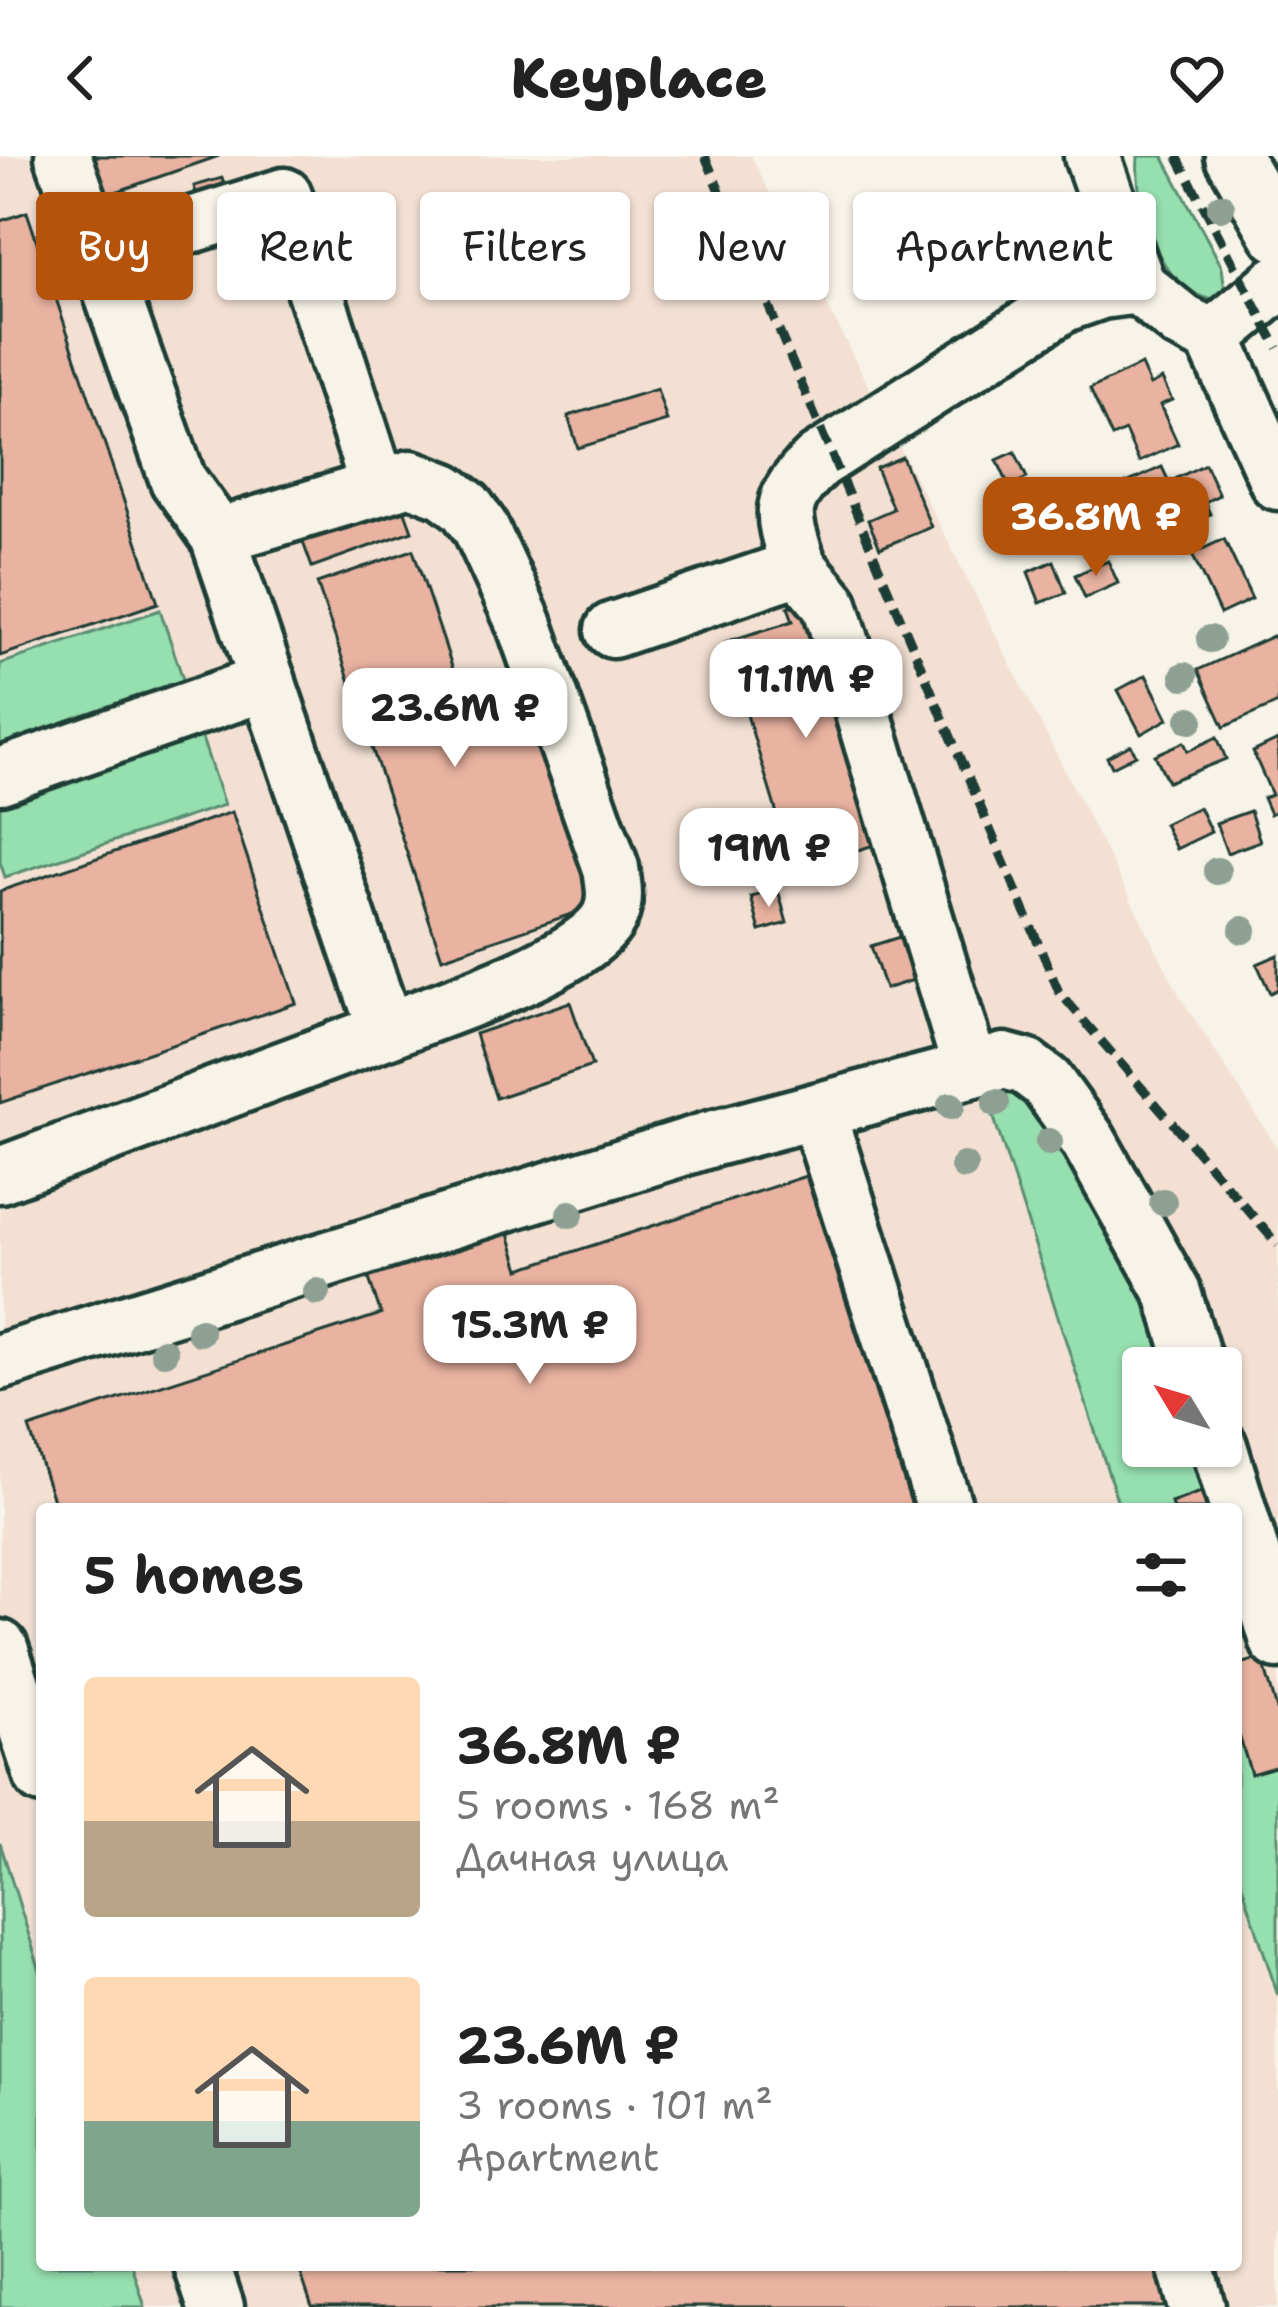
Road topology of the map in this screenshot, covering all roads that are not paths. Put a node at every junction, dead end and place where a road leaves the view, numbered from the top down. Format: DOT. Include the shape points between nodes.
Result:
graph roads {
  1 [pos="63,156"];
  2 [pos="1092,156"];
  3 [pos="1233,156"];
  4 [pos="76,192"];
  5 [pos="1105,192"];
  6 [pos="193,225"];
  7 [pos="1278,234"];
  8 [pos="1278,283"];
  9 [pos="115,300"];
  10 [pos="1075,300"];
  11 [pos="1155,300"];
  12 [pos="1213,337"];
  13 [pos="1278,482"];
  14 [pos="378,486"];
  15 [pos="218,536"];
  16 [pos="799,567"];
  17 [pos="613,630"];
  18 [pos="268,682"];
  19 [pos="0,776"];
  20 [pos="386,1031"];
  21 [pos="971,1070"];
  22 [pos="817,1111"];
  23 [pos="0,1174"];
  24 [pos="1190,1347"];
  25 [pos="0,1362"];
  26 [pos="1225,1467"];
  27 [pos="943,1503"];
  28 [pos="1236,1503"];
  29 [pos="1242,1522"];
  30 [pos="1278,1641"];
  31 [pos="0,1648"];
  32 [pos="36,1758"];
  33 [pos="204,2271"];
  34 [pos="1187,2271"];
  35 [pos="216,2307"];
  36 [pos="1197,2307"];
  1 -- 4 [label="street"];
  2 -- 5 [label="street"];
  3 -- 7 [label="street"];
  6 -- 14 [label="street" via="284,196"];
  8 -- 12 [label="street"];
  9 -- 15 [label="street" via="178,480"];
  10 -- 16 [label="street" via="797,481 783,520"];
  11 -- 12 [label="street"];
  12 -- 13 [label="street"];
  14 -- 15 [label="street"];
  14 -- 20 [label="street" via="411,478 431,483 480,526 524,623 615,900 590,942"];
  15 -- 18 [label="street"];
  16 -- 17 [label="street"];
  16 -- 21 [label="street" via="830,604"];
  18 -- 19 [label="street"];
  18 -- 20 [label="street"];
  20 -- 23 [label="street"];
  21 -- 22 [label="street"];
  21 -- 24 [label="street" via="1004,1061 1026,1067 1062,1100 1174,1293"];
  22 -- 25 [label="street"];
  22 -- 27 [label="street"];
  26 -- 28 [label="street"];
  29 -- 30 [label="street"];
  31 -- 32 [label="street"];
  33 -- 35 [label="street"];
  34 -- 36 [label="street"];
}
